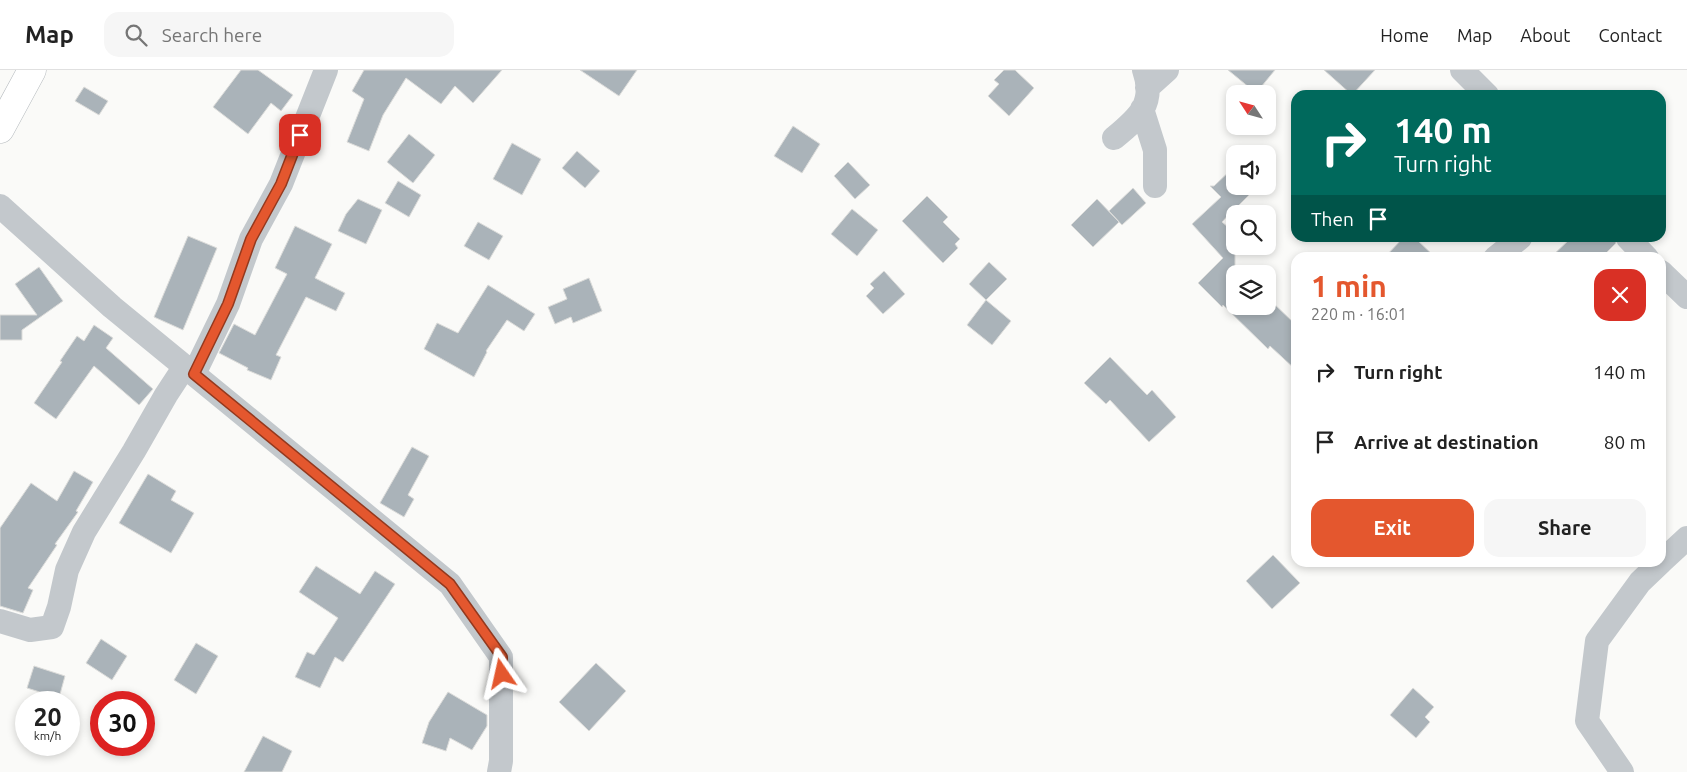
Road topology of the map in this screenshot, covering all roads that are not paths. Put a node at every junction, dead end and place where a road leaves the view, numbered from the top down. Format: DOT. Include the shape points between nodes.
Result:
graph roads {
  1 [pos="32,70"];
  2 [pos="326,70"];
  3 [pos="1167,70"];
  4 [pos="1462,70"];
  5 [pos="1145,89"];
  6 [pos="1482,90"];
  7 [pos="0,129"];
  8 [pos="1114,138"];
  9 [pos="1155,186"];
  10 [pos="0,206"];
  11 [pos="1515,242"];
  12 [pos="1632,242"];
  13 [pos="1502,252"];
  14 [pos="1641,252"];
  15 [pos="1666,277"];
  16 [pos="1687,296"];
  17 [pos="190,370"];
  18 [pos="1687,538"];
  19 [pos="1666,557"];
  20 [pos="1656,567"];
  21 [pos="0,621"];
  22 [pos="500,772"];
  23 [pos="1622,772"];
  1 -- 7 [label="main road"];
  2 -- 17 [label="street" via="281,184 251,239 228,304"];
  3 -- 5 [label="street"];
  4 -- 6 [label="street"];
  5 -- 8 [label="street" via="1136,119"];
  5 -- 9 [label="street" via="1154,150"];
  10 -- 17 [label="street" via="112,306"];
  11 -- 13 [label="street"];
  12 -- 14 [label="street"];
  15 -- 16 [label="street"];
  17 -- 21 [label="street" via="166,395 84,532 67,570 52,627 30,630"];
  17 -- 22 [label="street" via="450,584 502,657"];
  18 -- 19 [label="street"];
  20 -- 23 [label="street" via="1640,582 1597,641 1587,721"];
}
